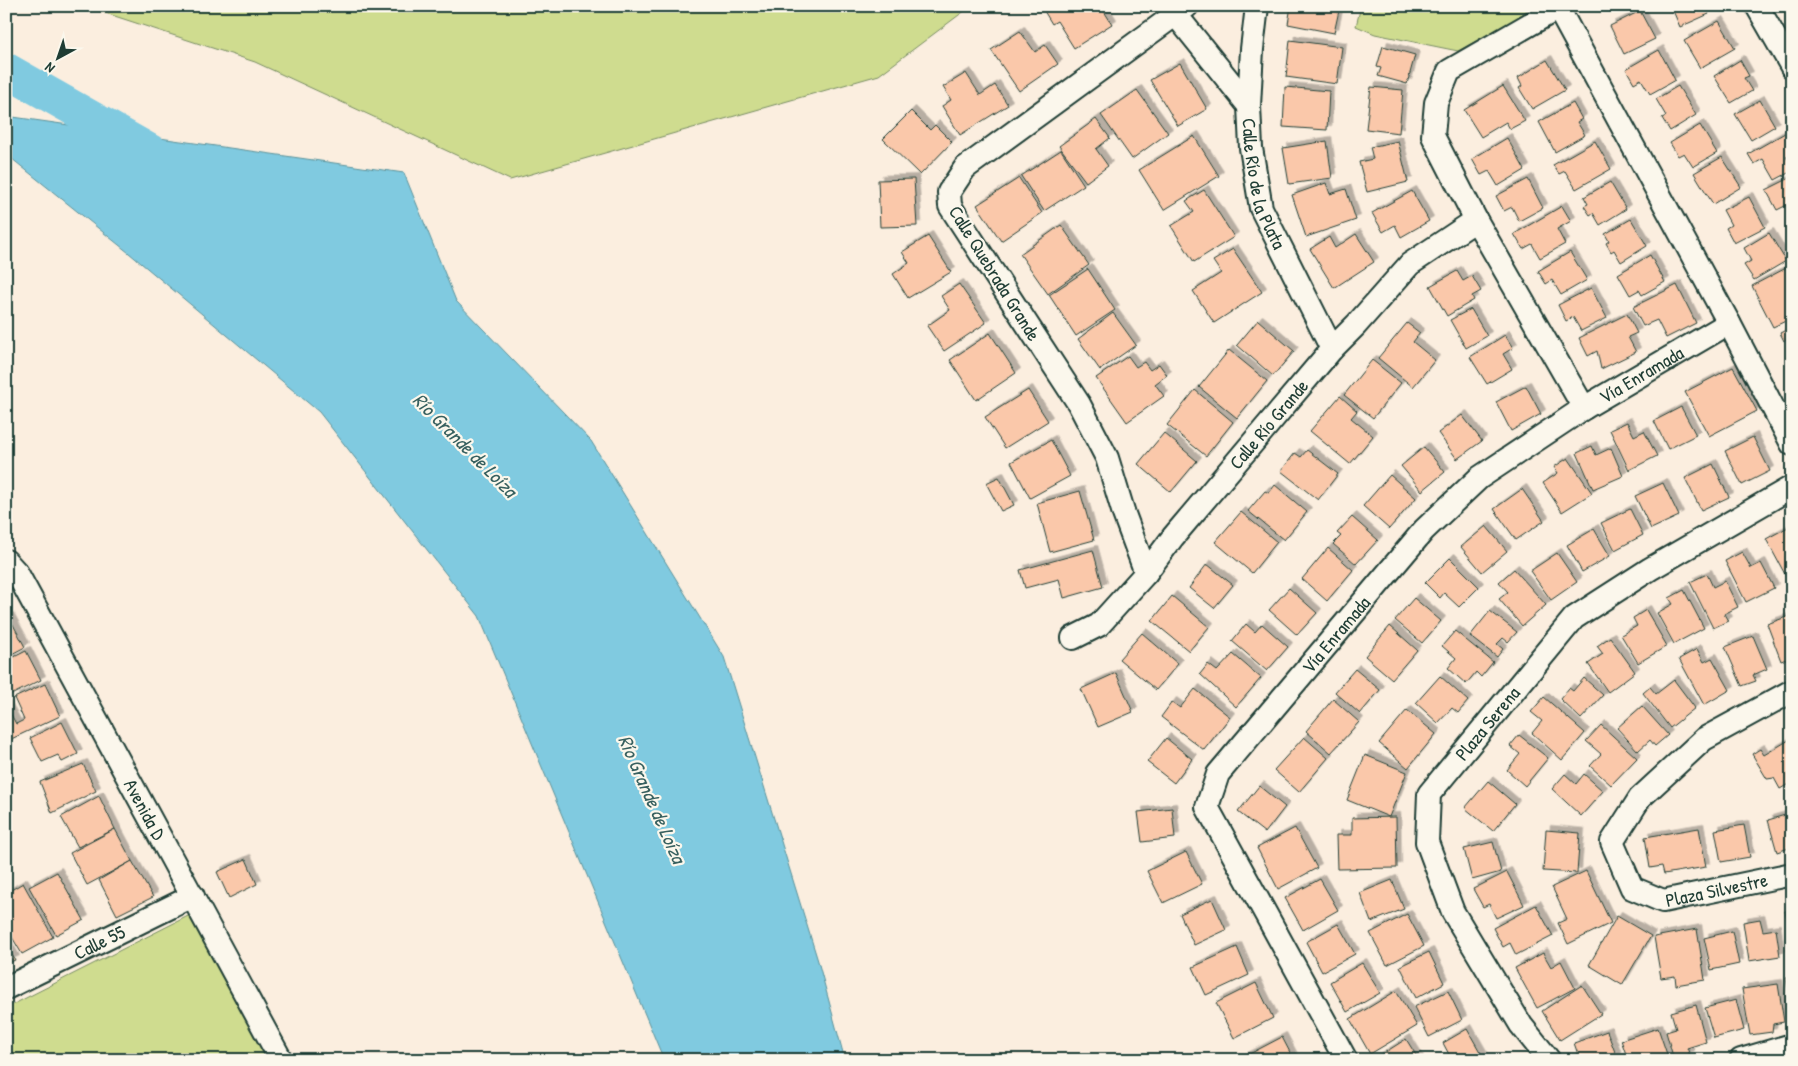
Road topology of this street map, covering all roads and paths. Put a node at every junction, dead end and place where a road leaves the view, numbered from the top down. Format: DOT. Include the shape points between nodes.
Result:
graph roads {
  1 [pos="1257,6"];
  2 [pos="1757,6"];
  3 [pos="1558,7"];
  4 [pos="1182,10"];
  5 [pos="1792,67"];
  6 [pos="1249,106"];
  7 [pos="1476,220"];
  8 [pos="1729,323"];
  9 [pos="1332,349"];
  10 [pos="1584,408"];
  11 [pos="1792,444"];
  12 [pos="1792,487"];
  13 [pos="6,561"];
  14 [pos="1146,573"];
  15 [pos="1073,638"];
  16 [pos="1792,691"];
  17 [pos="1792,874"];
  18 [pos="193,896"];
  19 [pos="6,988"];
  20 [pos="1792,1046"];
  21 [pos="281,1060"];
  22 [pos="1346,1060"];
  23 [pos="1549,1060"];
  24 [pos="1741,1060"];
  1 -- 6 [label="street, Calle Río de la Plata"];
  2 -- 5 [label="street"];
  3 -- 7 [label="street" via="1449,71 1442,87 1436,103 1433,136"];
  3 -- 8 [label="street"];
  4 -- 6 [label="street"];
  4 -- 14 [label="street, Calle Quebrada Grande" via="965,168 949,192 950,206 1079,404 1107,458"];
  6 -- 9 [label="street, Calle Río de la Plata" via="1251,148 1261,208"];
  7 -- 9 [label="street, Calle Río Grande" via="1410,264"];
  7 -- 10 [label="street"];
  8 -- 10 [label="street, Vía Enramada"];
  8 -- 11 [label="street"];
  9 -- 14 [label="street, Calle Río Grande"];
  10 -- 22 [label="street, Vía Enramada" via="1479,478 1424,530 1218,774 1207,807"];
  12 -- 23 [label="street, Plaza Serena" via="1650,569 1574,618 1429,794 1427,842 1453,912 1521,1025"];
  13 -- 18 [label="street, Avenida D" via="17,573"];
  14 -- 15 [label="street, Calle Río Grande" via="1099,625"];
  16 -- 17 [label="street, Plaza Silvestre" via="1704,739 1640,798 1612,842 1632,888 1663,902"];
  18 -- 19 [label="street, Calle 55"];
  18 -- 21 [label="street, Avenida D"];
  20 -- 24 [label="street"];
}
